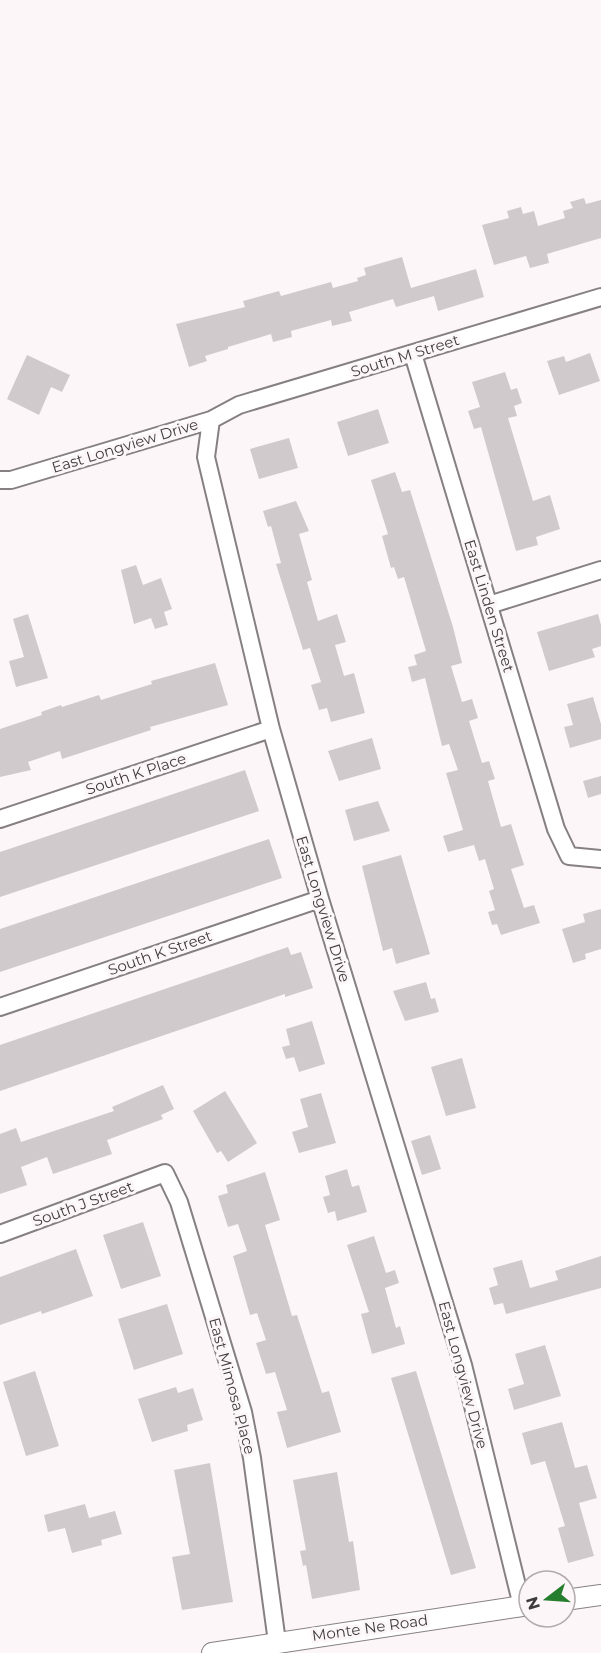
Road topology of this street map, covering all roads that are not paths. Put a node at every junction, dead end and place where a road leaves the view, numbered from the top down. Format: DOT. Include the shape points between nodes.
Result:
graph roads {
  1 [pos="601,297"];
  2 [pos="413,354"];
  3 [pos="211,420"];
  4 [pos="0,480"];
  5 [pos="601,570"];
  6 [pos="489,605"];
  7 [pos="271,729"];
  8 [pos="0,819"];
  9 [pos="601,860"];
  10 [pos="320,899"];
  11 [pos="0,1007"];
  12 [pos="165,1173"];
  13 [pos="0,1234"];
  14 [pos="517,1571"];
  15 [pos="601,1595"];
  16 [pos="577,1598"];
  17 [pos="517,1606"];
  18 [pos="277,1642"];
  19 [pos="212,1653"];
  1 -- 2 [label="street, South M Street"];
  2 -- 3 [label="street, South M Street" via="239,405"];
  2 -- 6 [label="street, East Linden Street"];
  3 -- 4 [label="street, East Longview Drive" via="11,480"];
  3 -- 7 [label="street, East Longview Drive" via="206,457"];
  5 -- 6 [label="street"];
  6 -- 9 [label="street, East Linden Street" via="556,829 569,856"];
  7 -- 8 [label="street, South K Place"];
  7 -- 10 [label="street, East Longview Drive"];
  10 -- 11 [label="street, South K Street"];
  10 -- 14 [label="street, East Longview Drive" via="463,1365"];
  12 -- 13 [label="street, South J Street"];
  12 -- 18 [label="street, East Mimosa Place" via="179,1202 243,1412"];
  15 -- 16 [label="street"];
  17 -- 18 [label="street, Monte Ne Road"];
  18 -- 19 [label="street, Monte Ne Road"];
}
